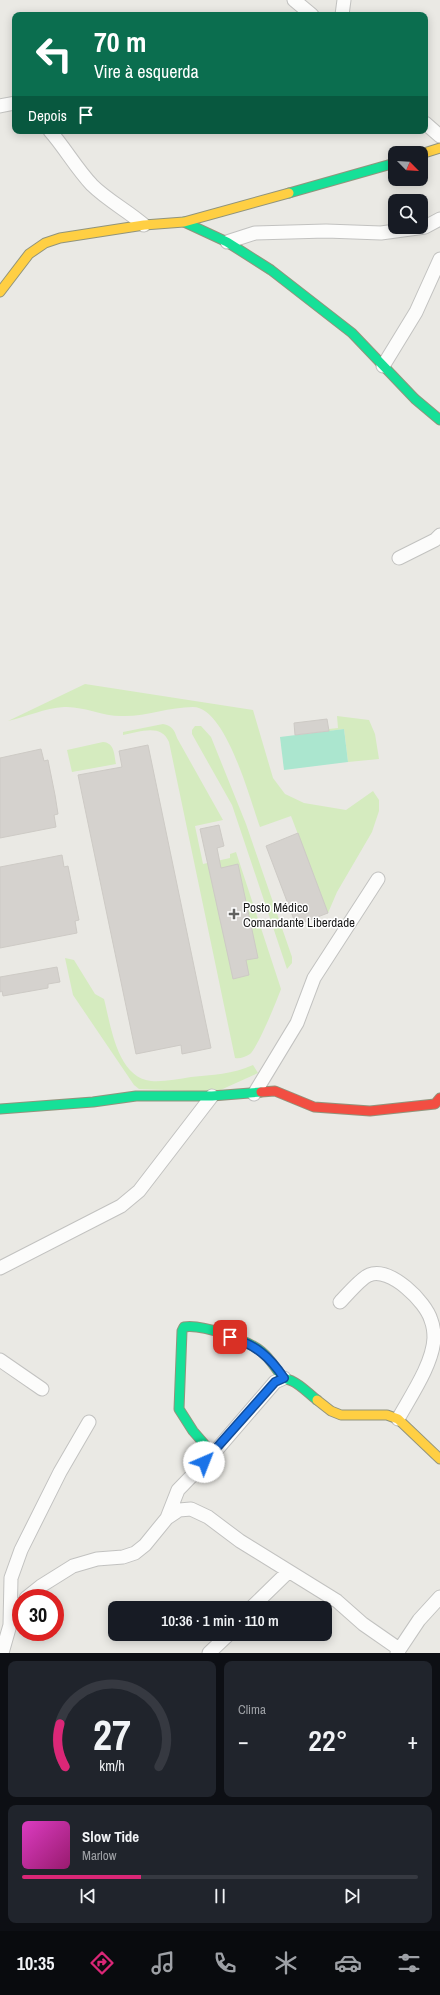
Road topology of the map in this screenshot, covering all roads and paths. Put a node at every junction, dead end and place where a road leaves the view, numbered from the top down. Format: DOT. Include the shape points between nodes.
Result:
graph roads {
  1 [pos="294,0"];
  2 [pos="344,0"];
  3 [pos="308,12"];
  4 [pos="342,12"];
  5 [pos="12,104"];
  6 [pos="0,106"];
  7 [pos="428,126"];
  8 [pos="53,134"];
  9 [pos="440,136"];
  10 [pos="440,148"];
  11 [pos="428,152"];
  12 [pos="388,165"];
  13 [pos="440,219"];
  14 [pos="184,222"];
  15 [pos="144,224"];
  16 [pos="227,242"];
  17 [pos="440,259"];
  18 [pos="2,285"];
  19 [pos="383,366"];
  20 [pos="439,417"];
  21 [pos="440,535"];
  22 [pos="400,558"];
  23 [pos="378,879"];
  24 [pos="254,1094"];
  25 [pos="212,1096"];
  26 [pos="440,1098"];
  27 [pos="0,1109"];
  28 [pos="0,1268"];
  29 [pos="340,1302"];
  30 [pos="0,1360"];
  31 [pos="284,1378"];
  32 [pos="42,1389"];
  33 [pos="398,1420"];
  34 [pos="88,1422"];
  35 [pos="213,1454"];
  36 [pos="440,1459"];
  37 [pos="167,1518"];
  38 [pos="288,1572"];
  39 [pos="13,1589"];
  40 [pos="37,1589"];
  41 [pos="0,1594"];
  42 [pos="440,1597"];
  43 [pos="258,1601"];
  44 [pos="12,1604"];
  45 [pos="12,1618"];
  46 [pos="222,1641"];
  47 [pos="398,1651"];
  48 [pos="2,1653"];
  49 [pos="209,1653"];
  1 -- 3 [label="street"];
  2 -- 4 [label="street"];
  5 -- 6 [label="street"];
  7 -- 9 [label="street"];
  8 -- 15 [label="street" via="77,168 94,186"];
  10 -- 11 [label="street"];
  12 -- 14 [label="street"];
  13 -- 16 [label="street" via="425,227 381,233 326,231 255,234"];
  14 -- 15 [label="street"];
  14 -- 16 [label="street"];
  15 -- 18 [label="street" via="60,238 45,243 30,254"];
  16 -- 19 [label="street" via="271,270 352,333"];
  17 -- 19 [label="street" via="416,312"];
  19 -- 20 [label="street" via="415,400"];
  21 -- 22 [label="street"];
  23 -- 24 [label="street" via="314,978 296,1023"];
  24 -- 25 [label="street"];
  24 -- 26 [label="street" via="275,1091 314,1107 370,1111 435,1104"];
  25 -- 27 [label="street" via="136,1096"];
  25 -- 28 [label="street" via="139,1191 121,1206"];
  29 -- 33 [label="street" via="369,1275 380,1273 393,1277 422,1303 431,1320 434,1339 427,1365"];
  30 -- 32 [label="street"];
  31 -- 33 [label="street" via="293,1381 331,1411 341,1415 387,1415"];
  31 -- 35 [label="street" via="275,1382"];
  31 -- 35 [label="street" via="274,1362 261,1351 242,1341 191,1326 184,1327 179,1409 193,1432"];
  33 -- 36 [label="street"];
  34 -- 39 [label="street" via="21,1550 11,1578"];
  35 -- 37 [label="street" via="178,1490"];
  37 -- 38 [label="street" via="179,1510 191,1509 200,1512"];
  37 -- 40 [label="street" via="135,1553 73,1566"];
  38 -- 43 [label="street"];
  38 -- 47 [label="street" via="337,1601"];
  41 -- 44 [label="street"];
  42 -- 47 [label="street" via="419,1620"];
  45 -- 48 [label="street"];
  46 -- 49 [label="street"];
}
